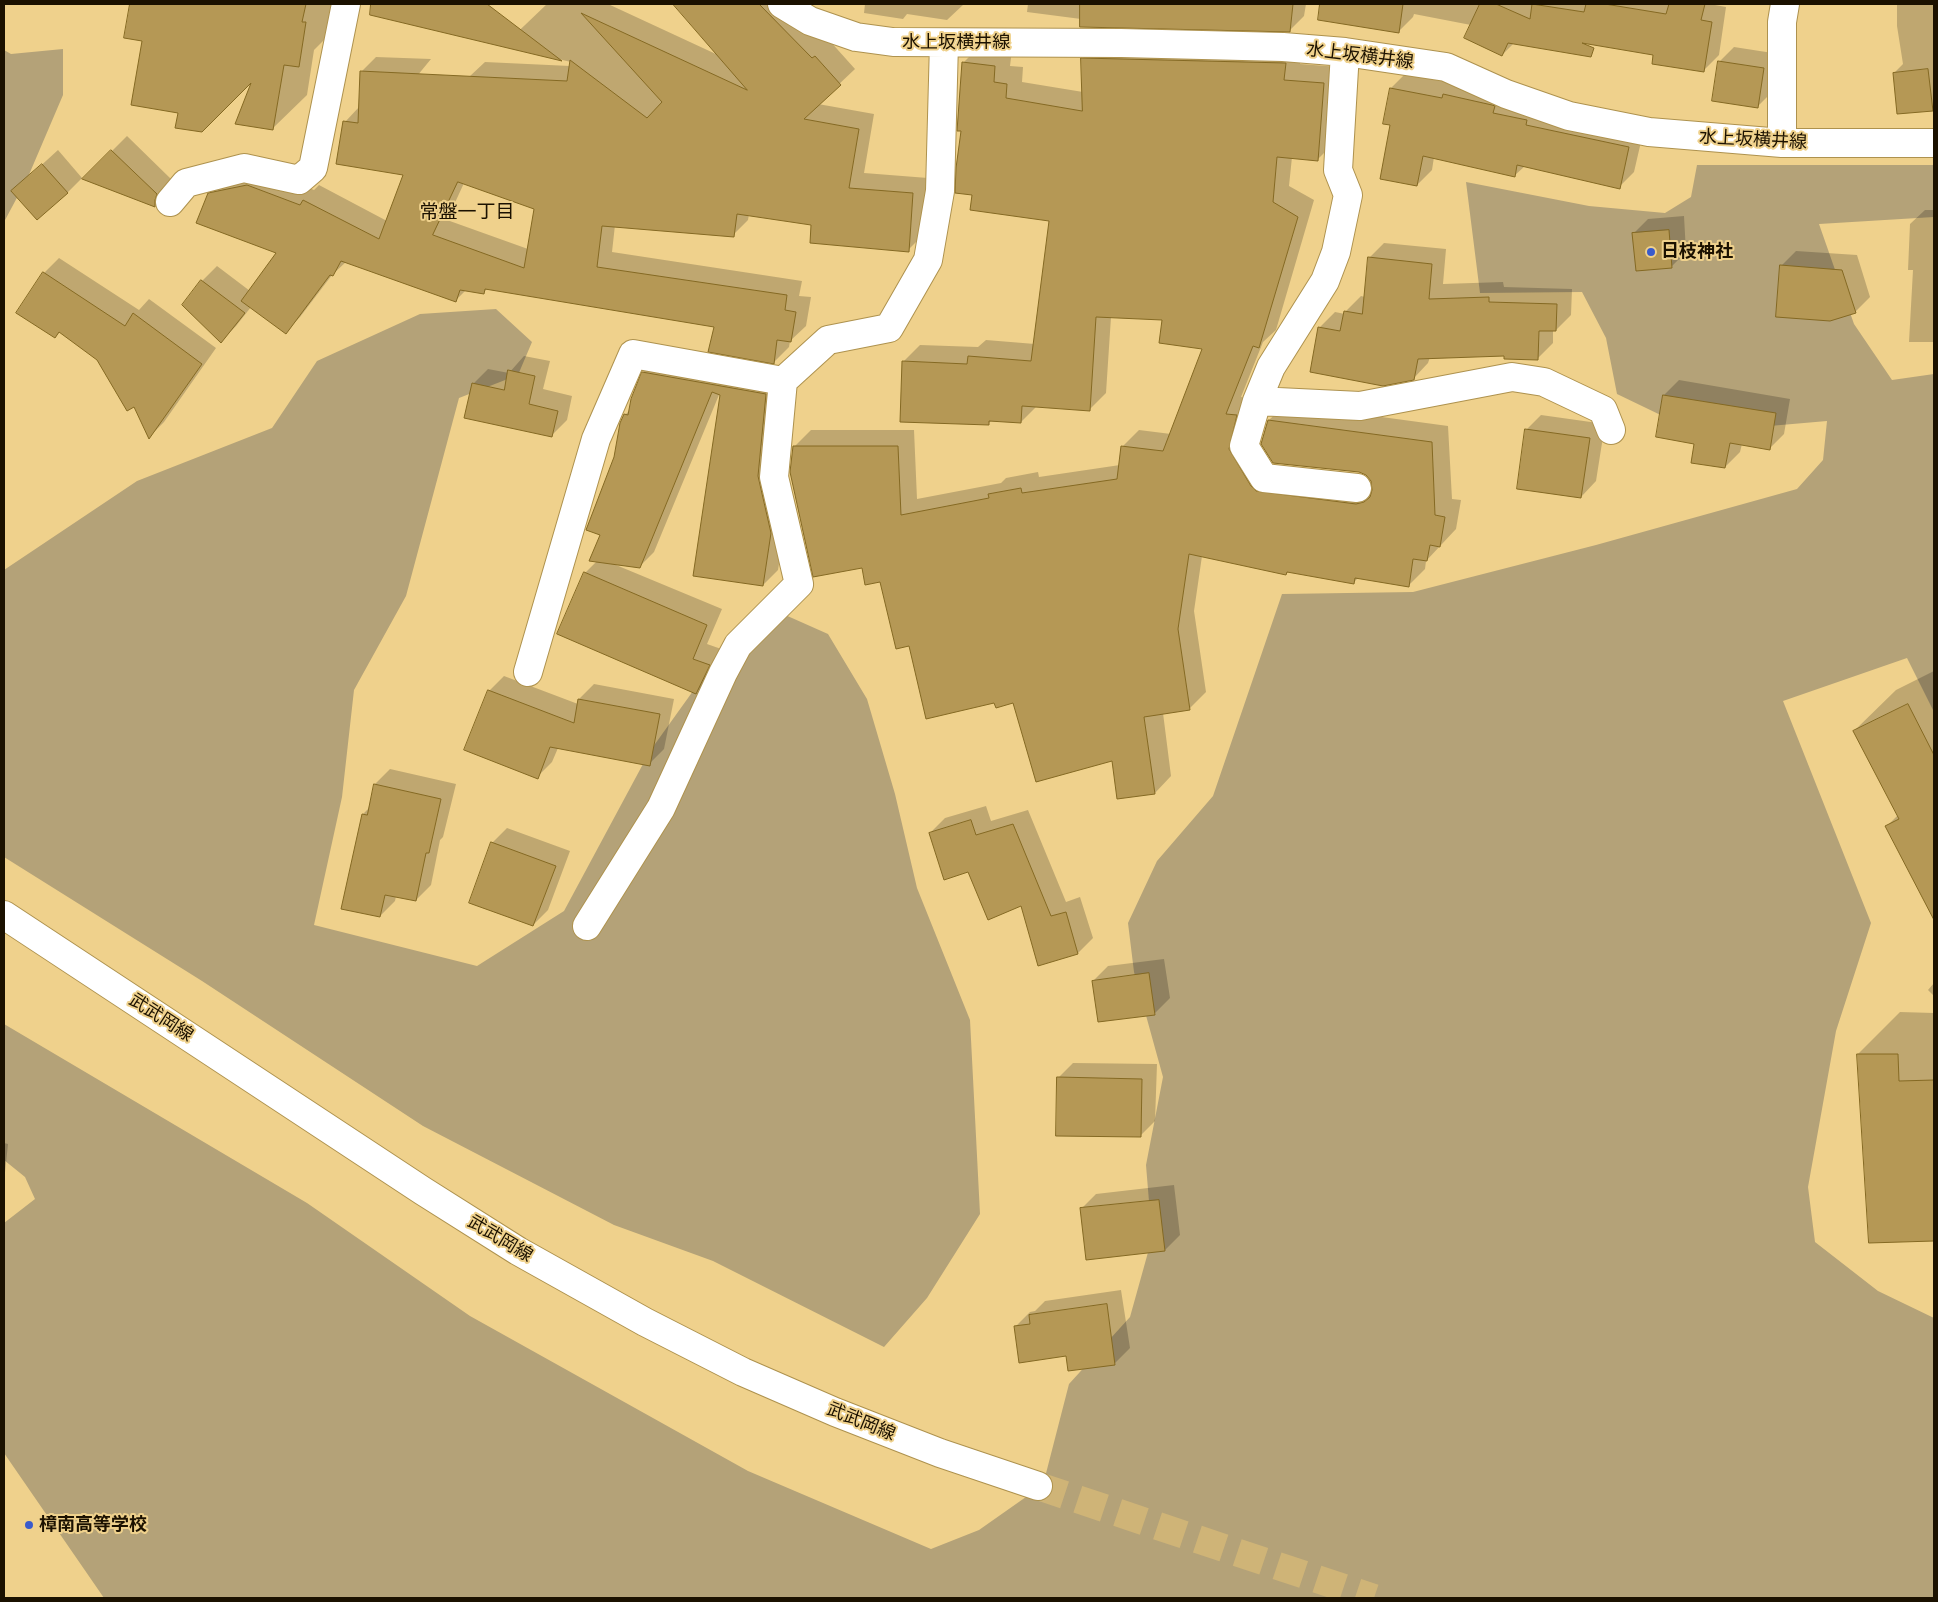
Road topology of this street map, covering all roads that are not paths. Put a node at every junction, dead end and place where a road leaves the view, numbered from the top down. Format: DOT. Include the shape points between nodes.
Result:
graph roads {
  1 [pos="346,4"];
  2 [pos="782,4"];
  3 [pos="1785,4"];
  4 [pos="944,43"];
  5 [pos="1345,52"];
  6 [pos="1782,143"];
  7 [pos="1934,143"];
  8 [pos="170,202"];
  9 [pos="783,381"];
  10 [pos="1256,401"];
  11 [pos="1611,430"];
  12 [pos="1357,488"];
  13 [pos="528,672"];
  14 [pos="4,915"];
  15 [pos="587,926"];
  16 [pos="1038,1486"];
  1 -- 8 [label="street" via="313,168 299,180 244,168 186,183"];
  2 -- 4 [label="street, 水上坂横井線" via="810,21 856,37"];
  3 -- 6 [label="street" via="1782,22"];
  4 -- 5 [label="street, 水上坂横井線" via="1121,43 1283,47"];
  4 -- 9 [label="street" via="940,191 928,260 889,328 828,340"];
  5 -- 6 [label="street, 水上坂横井線" via="1446,67 1506,94 1569,116 1650,132"];
  5 -- 10 [label="street" via="1338,170 1348,195 1336,252 1325,281 1271,367"];
  6 -- 7 [label="street, 水上坂横井線"];
  9 -- 13 [label="street" via="633,354 596,439"];
  9 -- 15 [label="street" via="774,477 800,584 738,645 661,808"];
  10 -- 11 [label="street" via="1360,406 1512,377 1544,382 1603,410"];
  10 -- 12 [label="street" via="1244,446 1264,478"];
  14 -- 16 [label="street, 武武岡線" via="423,1191 518,1251 620,1308 743,1372 835,1412 940,1454"];
}
